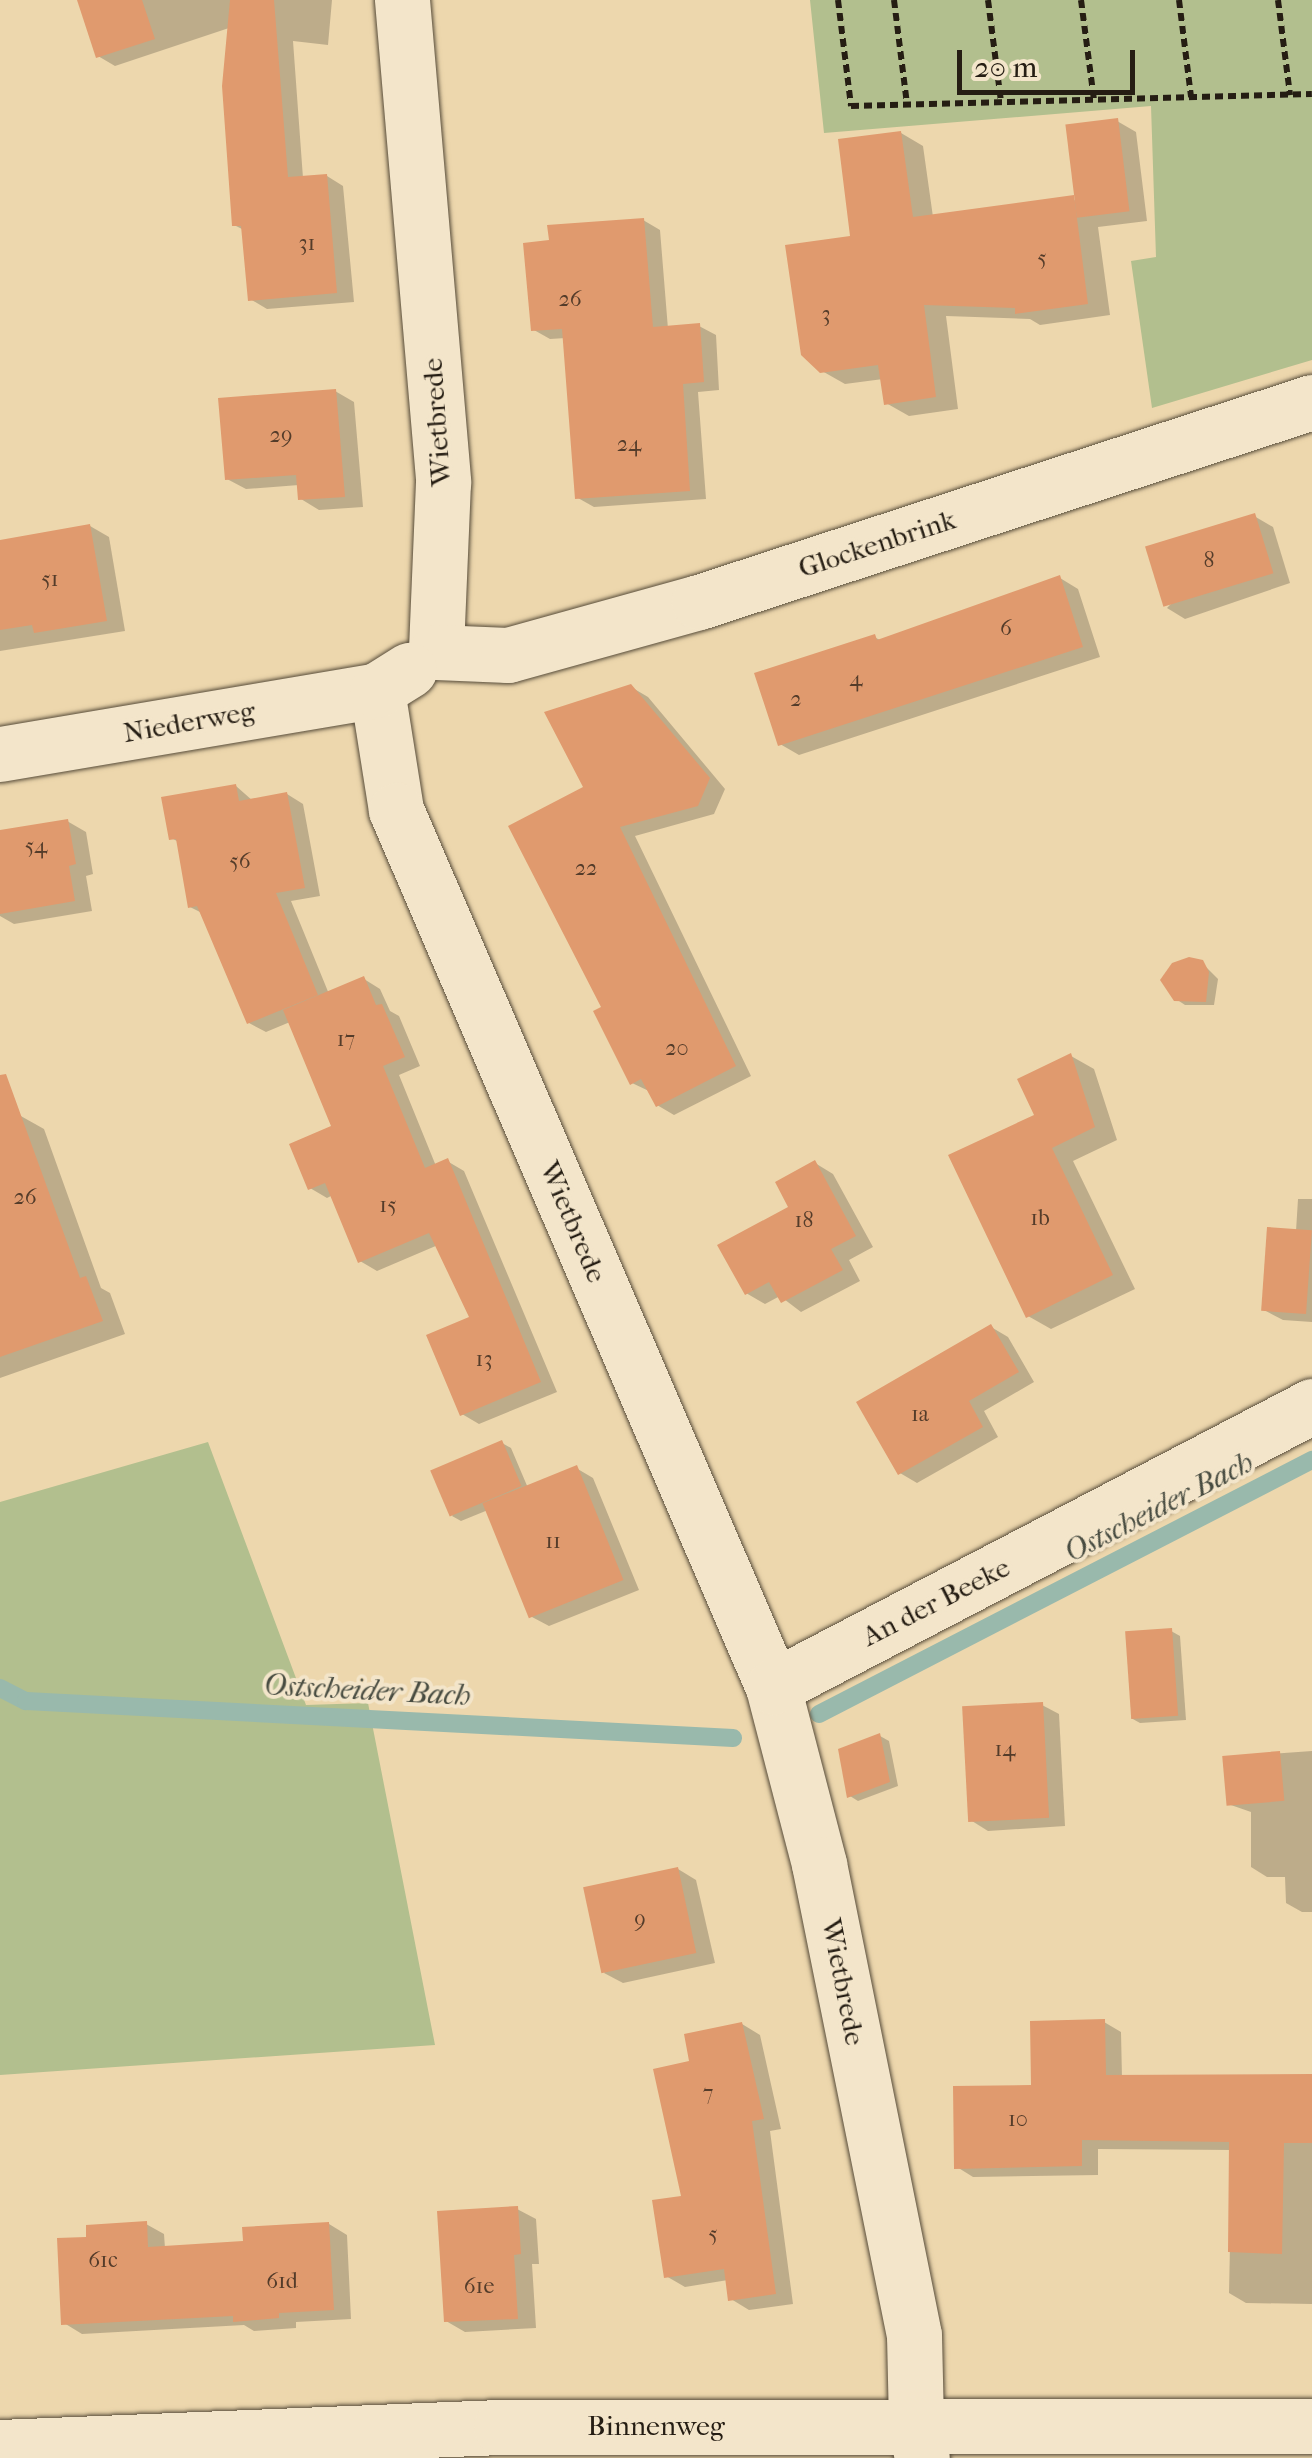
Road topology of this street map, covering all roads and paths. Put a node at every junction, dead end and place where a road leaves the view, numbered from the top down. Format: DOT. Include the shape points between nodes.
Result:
graph roads {
  1 [pos="402,0"];
  2 [pos="838,0"];
  3 [pos="894,0"];
  4 [pos="988,0"];
  5 [pos="1081,0"];
  6 [pos="1179,0"];
  7 [pos="1278,0"];
  8 [pos="1312,94"];
  9 [pos="1290,95"];
  10 [pos="1191,98"];
  11 [pos="1094,100"];
  12 [pos="1001,102"];
  13 [pos="907,104"];
  14 [pos="1312,402"];
  15 [pos="436,652"];
  16 [pos="378,690"];
  17 [pos="0,754"];
  18 [pos="1312,1406"];
  19 [pos="772,1687"];
  20 [pos="1312,2426"];
  21 [pos="919,2442"];
  22 [pos="0,2447"];
  1 -- 15 [label="street, Wietbrede" via="443,482"];
  2 -- 13 [label="path" via="851,106"];
  3 -- 13 [label="path"];
  4 -- 12 [label="path"];
  5 -- 11 [label="path"];
  6 -- 10 [label="path"];
  7 -- 9 [label="path"];
  8 -- 9 [label="path"];
  9 -- 10 [label="path"];
  10 -- 11 [label="path"];
  11 -- 12 [label="path"];
  12 -- 13 [label="path"];
  14 -- 15 [label="street, Glockenbrink" via="680,608 508,656"];
  15 -- 16 [label="street"];
  16 -- 17 [label="street, Niederweg"];
  16 -- 19 [label="street, Wietbrede" via="396,810"];
  18 -- 19 [label="street, An der Beeke"];
  19 -- 21 [label="street, Wietbrede" via="819,1864 914,2335"];
  20 -- 21 [label="street, Binnenweg"];
  21 -- 22 [label="street, Binnenweg" via="501,2427"];
}
